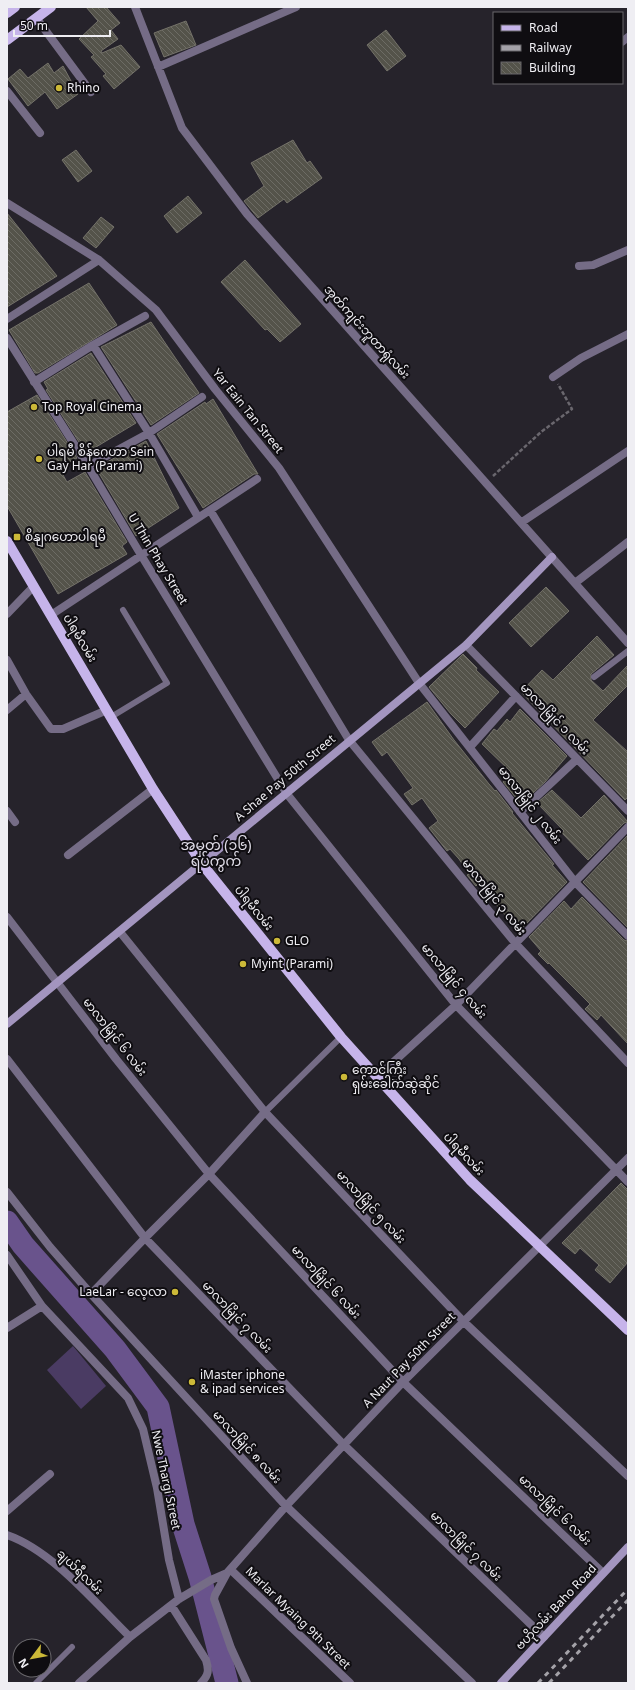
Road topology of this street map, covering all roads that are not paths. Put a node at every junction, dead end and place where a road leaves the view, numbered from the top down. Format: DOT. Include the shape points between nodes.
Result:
graph roads {
  1 [pos="15,7"];
  2 [pos="51,7"];
  3 [pos="135,7"];
  4 [pos="296,7"];
  5 [pos="7,13"];
  6 [pos="37,19"];
  7 [pos="7,40"];
  8 [pos="158,66"];
  9 [pos="7,91"];
  10 [pos="91,92"];
  11 [pos="40,133"];
  12 [pos="7,202"];
  13 [pos="628,250"];
  14 [pos="99,260"];
  15 [pos="579,266"];
  16 [pos="145,316"];
  17 [pos="7,319"];
  18 [pos="628,334"];
  19 [pos="7,338"];
  20 [pos="93,345"];
  21 [pos="554,377"];
  22 [pos="34,382"];
  23 [pos="202,397"];
  24 [pos="149,433"];
  25 [pos="628,451"];
  26 [pos="88,466"];
  27 [pos="257,480"];
  28 [pos="210,510"];
  29 [pos="198,517"];
  30 [pos="522,522"];
  31 [pos="7,541"];
  32 [pos="628,542"];
  33 [pos="140,555"];
  34 [pos="552,558"];
  35 [pos="575,583"];
  36 [pos="34,586"];
  37 [pos="123,610"];
  38 [pos="7,614"];
  39 [pos="51,615"];
  40 [pos="628,642"];
  41 [pos="466,645"];
  42 [pos="628,651"];
  43 [pos="7,660"];
  44 [pos="594,677"];
  45 [pos="419,683"];
  46 [pos="26,694"];
  47 [pos="516,696"];
  48 [pos="7,710"];
  49 [pos="109,713"];
  50 [pos="349,740"];
  51 [pos="470,747"];
  52 [pos="577,759"];
  53 [pos="152,789"];
  54 [pos="287,794"];
  55 [pos="7,810"];
  56 [pos="628,811"];
  57 [pos="520,812"];
  58 [pos="15,822"];
  59 [pos="628,827"];
  60 [pos="68,855"];
  61 [pos="202,864"];
  62 [pos="575,882"];
  63 [pos="7,917"];
  64 [pos="120,932"];
  65 [pos="628,936"];
  66 [pos="516,944"];
  67 [pos="57,983"];
  68 [pos="456,1005"];
  69 [pos="7,1024"];
  70 [pos="341,1036"];
  71 [pos="7,1059"];
  72 [pos="628,1063"];
  73 [pos="377,1077"];
  74 [pos="265,1112"];
  75 [pos="628,1158"];
  76 [pos="617,1170"];
  77 [pos="209,1174"];
  78 [pos="628,1182"];
  79 [pos="7,1192"];
  80 [pos="144,1238"];
  81 [pos="539,1246"];
  82 [pos="7,1255"];
  83 [pos="91,1294"];
  84 [pos="42,1306"];
  85 [pos="463,1321"];
  86 [pos="7,1328"];
  87 [pos="628,1330"];
  88 [pos="403,1382"];
  89 [pos="344,1445"];
  90 [pos="50,1474"];
  91 [pos="628,1476"];
  92 [pos="286,1506"];
  93 [pos="7,1510"];
  94 [pos="7,1535"];
  95 [pos="628,1547"];
  96 [pos="229,1571"];
  97 [pos="603,1574"];
  98 [pos="179,1599"];
  99 [pos="171,1605"];
  100 [pos="130,1637"];
  101 [pos="544,1637"];
  102 [pos="72,1647"];
  103 [pos="36,1683"];
  104 [pos="79,1683"];
  105 [pos="202,1683"];
  106 [pos="247,1683"];
  107 [pos="350,1683"];
  108 [pos="472,1683"];
  109 [pos="501,1683"];
  1 -- 5 [label="main road"];
  2 -- 6 [label="main road"];
  3 -- 8 [label="street, အုတ်ကျင်းဘူတာရုံလမ်း"];
  4 -- 8 [label="street"];
  6 -- 7 [label="main road"];
  6 -- 10 [label="street"];
  8 -- 30 [label="street, အုတ်ကျင်းဘူတာရုံလမ်း" via="182,128 247,214"];
  9 -- 11 [label="street"];
  12 -- 14 [label="street, Yar Eain Tan Street"];
  13 -- 15 [label="street" via="593,265"];
  14 -- 17 [label="street"];
  14 -- 45 [label="street, Yar Eain Tan Street" via="156,310 279,468"];
  16 -- 20 [label="street"];
  18 -- 21 [label="street" via="581,358"];
  19 -- 22 [label="street, U Thin Phay Street"];
  20 -- 22 [label="street"];
  20 -- 24 [label="street"];
  22 -- 26 [label="street, U Thin Phay Street"];
  23 -- 24 [label="street"];
  24 -- 26 [label="street"];
  24 -- 29 [label="street"];
  25 -- 30 [label="street"];
  26 -- 33 [label="street, U Thin Phay Street"];
  27 -- 28 [label="street"];
  28 -- 29 [label="street"];
  28 -- 50 [label="street, မာလာမြိုင် ၃ လမ်း"];
  29 -- 33 [label="street"];
  30 -- 34 [label="street, အုတ်ကျင်းဘူတာရုံလမ်း"];
  31 -- 36 [label="main road, ပါရမီလမ်း"];
  32 -- 35 [label="street"];
  33 -- 39 [label="street"];
  33 -- 54 [label="street, U Thin Phay Street"];
  34 -- 35 [label="street, အုတ်ကျင်းဘူတာရုံလမ်း"];
  34 -- 41 [label="street, A Shae Pay 50th Street"];
  35 -- 40 [label="street, အုတ်ကျင်းဘူတာရုံလမ်း"];
  36 -- 38 [label="street"];
  36 -- 39 [label="main road, ပါရမီလမ်း"];
  37 -- 49 [label="lane" via="167,684"];
  39 -- 49 [label="main road, ပါရမီလမ်း"];
  41 -- 45 [label="street, A Shae Pay 50th Street"];
  41 -- 47 [label="street, မာလာမြိုင် ၁ လမ်း"];
  42 -- 44 [label="lane"];
  43 -- 46 [label="street"];
  45 -- 50 [label="street, A Shae Pay 50th Street"];
  45 -- 51 [label="street, မာလာမြိုင် ၂ လမ်း"];
  46 -- 48 [label="street"];
  46 -- 49 [label="street" via="51,729 63,729"];
  47 -- 51 [label="street"];
  47 -- 52 [label="street, မာလာမြိုင် ၁ လမ်း"];
  49 -- 53 [label="main road, ပါရမီလမ်း"];
  50 -- 54 [label="street, A Shae Pay 50th Street"];
  50 -- 66 [label="street, မာလာမြိုင် ၃ လမ်း"];
  51 -- 57 [label="street, မာလာမြိုင် ၂ လမ်း"];
  52 -- 56 [label="street, မာလာမြိုင် ၁ လမ်း"];
  52 -- 57 [label="street"];
  53 -- 60 [label="street"];
  53 -- 61 [label="main road, ပါရမီလမ်း"];
  54 -- 61 [label="street, A Shae Pay 50th Street"];
  54 -- 68 [label="street, မာလာမြိုင် ၄ လမ်း"];
  55 -- 58 [label="street"];
  57 -- 62 [label="street, မာလာမြိုင် ၂ လမ်း"];
  59 -- 62 [label="street"];
  61 -- 64 [label="street, A Shae Pay 50th Street"];
  61 -- 70 [label="main road, ပါရမီလမ်း"];
  62 -- 65 [label="street, မာလာမြိုင် ၂ လမ်း"];
  62 -- 66 [label="street"];
  63 -- 67 [label="street, မာလာမြိုင် ၆ လမ်း"];
  64 -- 67 [label="street, A Shae Pay 50th Street"];
  64 -- 74 [label="street, မာလာမြိုင် ၅ လမ်း"];
  66 -- 68 [label="street"];
  66 -- 72 [label="street, မာလာမြိုင် ၃ လမ်း"];
  67 -- 69 [label="street, A Shae Pay 50th Street"];
  67 -- 77 [label="street, မာလာမြိုင် ၆ လမ်း"];
  68 -- 73 [label="street"];
  68 -- 76 [label="street, မာလာမြိုင် ၄ လမ်း"];
  70 -- 73 [label="main road, ပါရမီလမ်း"];
  70 -- 74 [label="lane"];
  71 -- 80 [label="street, မာလာမြိုင် ၇ လမ်း"];
  73 -- 81 [label="main road, ပါရမီလမ်း" via="470,1180"];
  74 -- 77 [label="street"];
  74 -- 85 [label="street, မာလာမြိုင် ၅ လမ်း"];
  75 -- 76 [label="street, A Naut Pay 50th Street"];
  76 -- 78 [label="street, မာလာမြိုင် ၄ လမ်း"];
  76 -- 81 [label="street, A Naut Pay 50th Street"];
  77 -- 80 [label="street"];
  77 -- 88 [label="street, မာလာမြိုင် ၆ လမ်း"];
  79 -- 83 [label="street, မာလာမြိုင် ၈ လမ်း"];
  80 -- 83 [label="street"];
  80 -- 89 [label="street, မာလာမြိုင် ၇ လမ်း"];
  81 -- 85 [label="street, A Naut Pay 50th Street"];
  81 -- 87 [label="main road, ပါရမီလမ်း"];
  82 -- 84 [label="street, Nwe Thargi Street"];
  83 -- 92 [label="street, မာလာမြိုင် ၈ လမ်း"];
  84 -- 86 [label="street"];
  84 -- 98 [label="street, Nwe Thargi Street" via="128,1398 143,1429"];
  85 -- 88 [label="street, A Naut Pay 50th Street"];
  85 -- 91 [label="street, မာလာမြိုင် ၅ လမ်း"];
  88 -- 89 [label="street, A Naut Pay 50th Street"];
  88 -- 97 [label="street, မာလာမြိုင် ၆ လမ်း"];
  89 -- 92 [label="street, A Naut Pay 50th Street"];
  89 -- 101 [label="street, မာလာမြိုင် ၇ လမ်း"];
  90 -- 93 [label="street"];
  92 -- 96 [label="street, A Naut Pay 50th Street"];
  92 -- 108 [label="street, မာလာမြိုင် ၈ လမ်း"];
  94 -- 100 [label="street, ချယ်ရီလမ်း" via="35,1548 53,1562"];
  95 -- 97 [label="street, ဗဟိုလမ်း Baho Road"];
  96 -- 98 [label="street, A Naut Pay 50th Street"];
  96 -- 106 [label="street" via="214,1599 231,1648"];
  96 -- 107 [label="street, Marlar Myaing 9th Street"];
  97 -- 101 [label="street, ဗဟိုလမ်း Baho Road"];
  98 -- 99 [label="street"];
  99 -- 100 [label="street"];
  99 -- 105 [label="street" via="206,1660 208,1677"];
  100 -- 104 [label="street"];
  101 -- 109 [label="street, ဗဟိုလမ်း Baho Road"];
  102 -- 103 [label="lane"];
}
